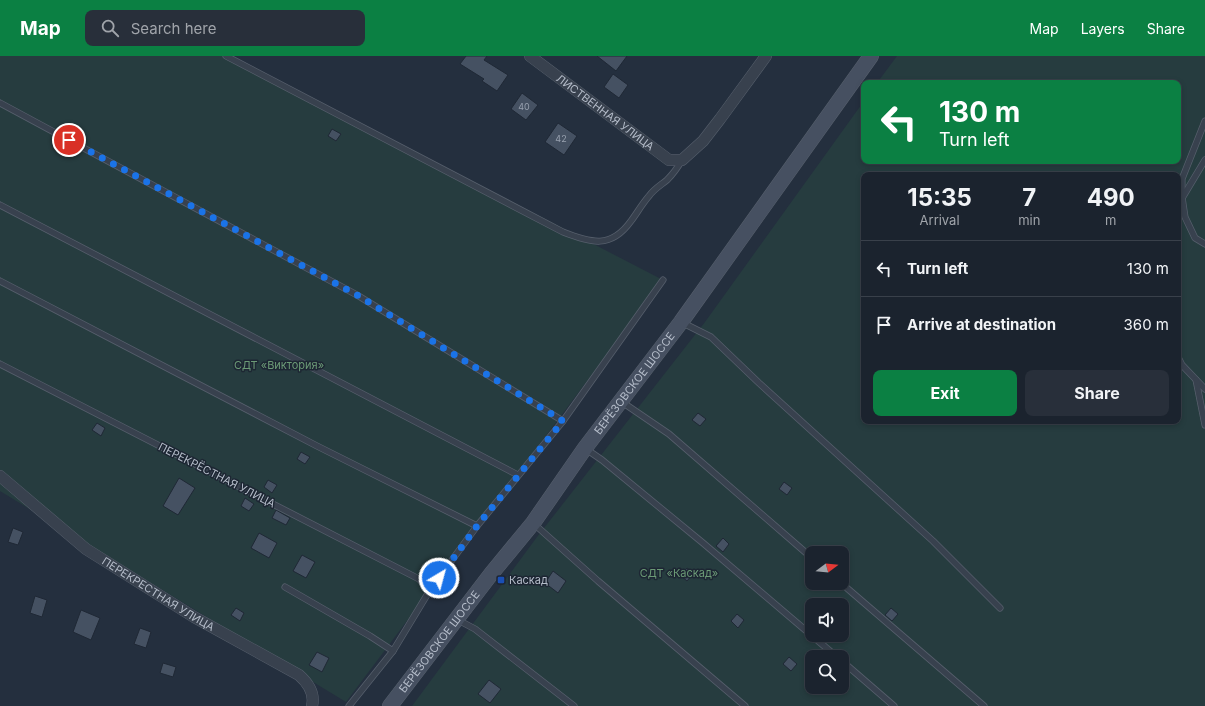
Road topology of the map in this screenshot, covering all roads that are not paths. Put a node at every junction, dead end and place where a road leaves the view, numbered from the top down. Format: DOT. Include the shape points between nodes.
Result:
graph roads {
  1 [pos="226,56"];
  2 [pos="530,56"];
  3 [pos="766,56"];
  4 [pos="871,56"];
  5 [pos="0,103"];
  6 [pos="1205,121"];
  7 [pos="682,160"];
  8 [pos="1205,160"];
  9 [pos="1182,197"];
  10 [pos="0,205"];
  11 [pos="1205,244"];
  12 [pos="663,280"];
  13 [pos="0,282"];
  14 [pos="681,322"];
  15 [pos="1181,363"];
  16 [pos="0,364"];
  17 [pos="1196,380"];
  18 [pos="1205,388"];
  19 [pos="622,402"];
  20 [pos="563,421"];
  21 [pos="1205,425"];
  22 [pos="585,448"];
  23 [pos="516,474"];
  24 [pos="0,476"];
  25 [pos="532,523"];
  26 [pos="477,526"];
  27 [pos="805,552"];
  28 [pos="285,587"];
  29 [pos="430,590"];
  30 [pos="849,590"];
  31 [pos="1000,608"];
  32 [pos="456,619"];
  33 [pos="829,650"];
  34 [pos="393,651"];
  35 [pos="849,667"];
  36 [pos="312,706"];
  37 [pos="349,706"];
  38 [pos="390,706"];
  39 [pos="574,706"];
  40 [pos="745,706"];
  41 [pos="894,706"];
  42 [pos="984,706"];
  1 -- 7 [label="lane" via="563,232 582,239 599,242 611,240 620,234 653,190 667,180"];
  2 -- 7 [label="street, ЛИСТВЕННАЯ УЛИЦА" via="657,152 669,160"];
  3 -- 7 [label="street" via="703,141"];
  4 -- 14 [label="street, БЕРЁЗОВСКОЕ ШОССЕ"];
  5 -- 20 [label="lane" via="357,295"];
  6 -- 9 [label="lane" via="1182,179"];
  8 -- 9 [label="lane"];
  9 -- 11 [label="lane" via="1185,217 1195,238"];
  10 -- 23 [label="lane"];
  12 -- 20 [label="lane"];
  13 -- 26 [label="lane"];
  14 -- 19 [label="street, БЕРЁЗОВСКОЕ ШОССЕ"];
  14 -- 31 [label="lane" via="711,337 933,542"];
  15 -- 17 [label="lane"];
  16 -- 29 [label="lane, ПЕРЕКРЁСТНАЯ УЛИЦА" via="419,579"];
  17 -- 18 [label="lane"];
  17 -- 21 [label="lane"];
  19 -- 22 [label="street, БЕРЁЗОВСКОЕ ШОССЕ"];
  19 -- 27 [label="lane" via="669,434"];
  20 -- 26 [label="lane"];
  22 -- 25 [label="street, БЕРЁЗОВСКОЕ ШОССЕ"];
  22 -- 33 [label="lane" via="703,543"];
  24 -- 36 [label="street, ПЕРЕКРЕСТНАЯ УЛИЦА" via="86,548 194,617 299,675 307,681 312,693"];
  25 -- 32 [label="street, БЕРЁЗОВСКОЕ ШОССЕ"];
  25 -- 40 [label="lane"];
  26 -- 29 [label="lane"];
  28 -- 34 [label="lane"];
  29 -- 34 [label="lane"];
  30 -- 42 [label="lane"];
  32 -- 38 [label="street, БЕРЁЗОВСКОЕ ШОССЕ"];
  32 -- 39 [label="lane" via="475,629"];
  34 -- 37 [label="lane"];
  35 -- 41 [label="lane"];
}
